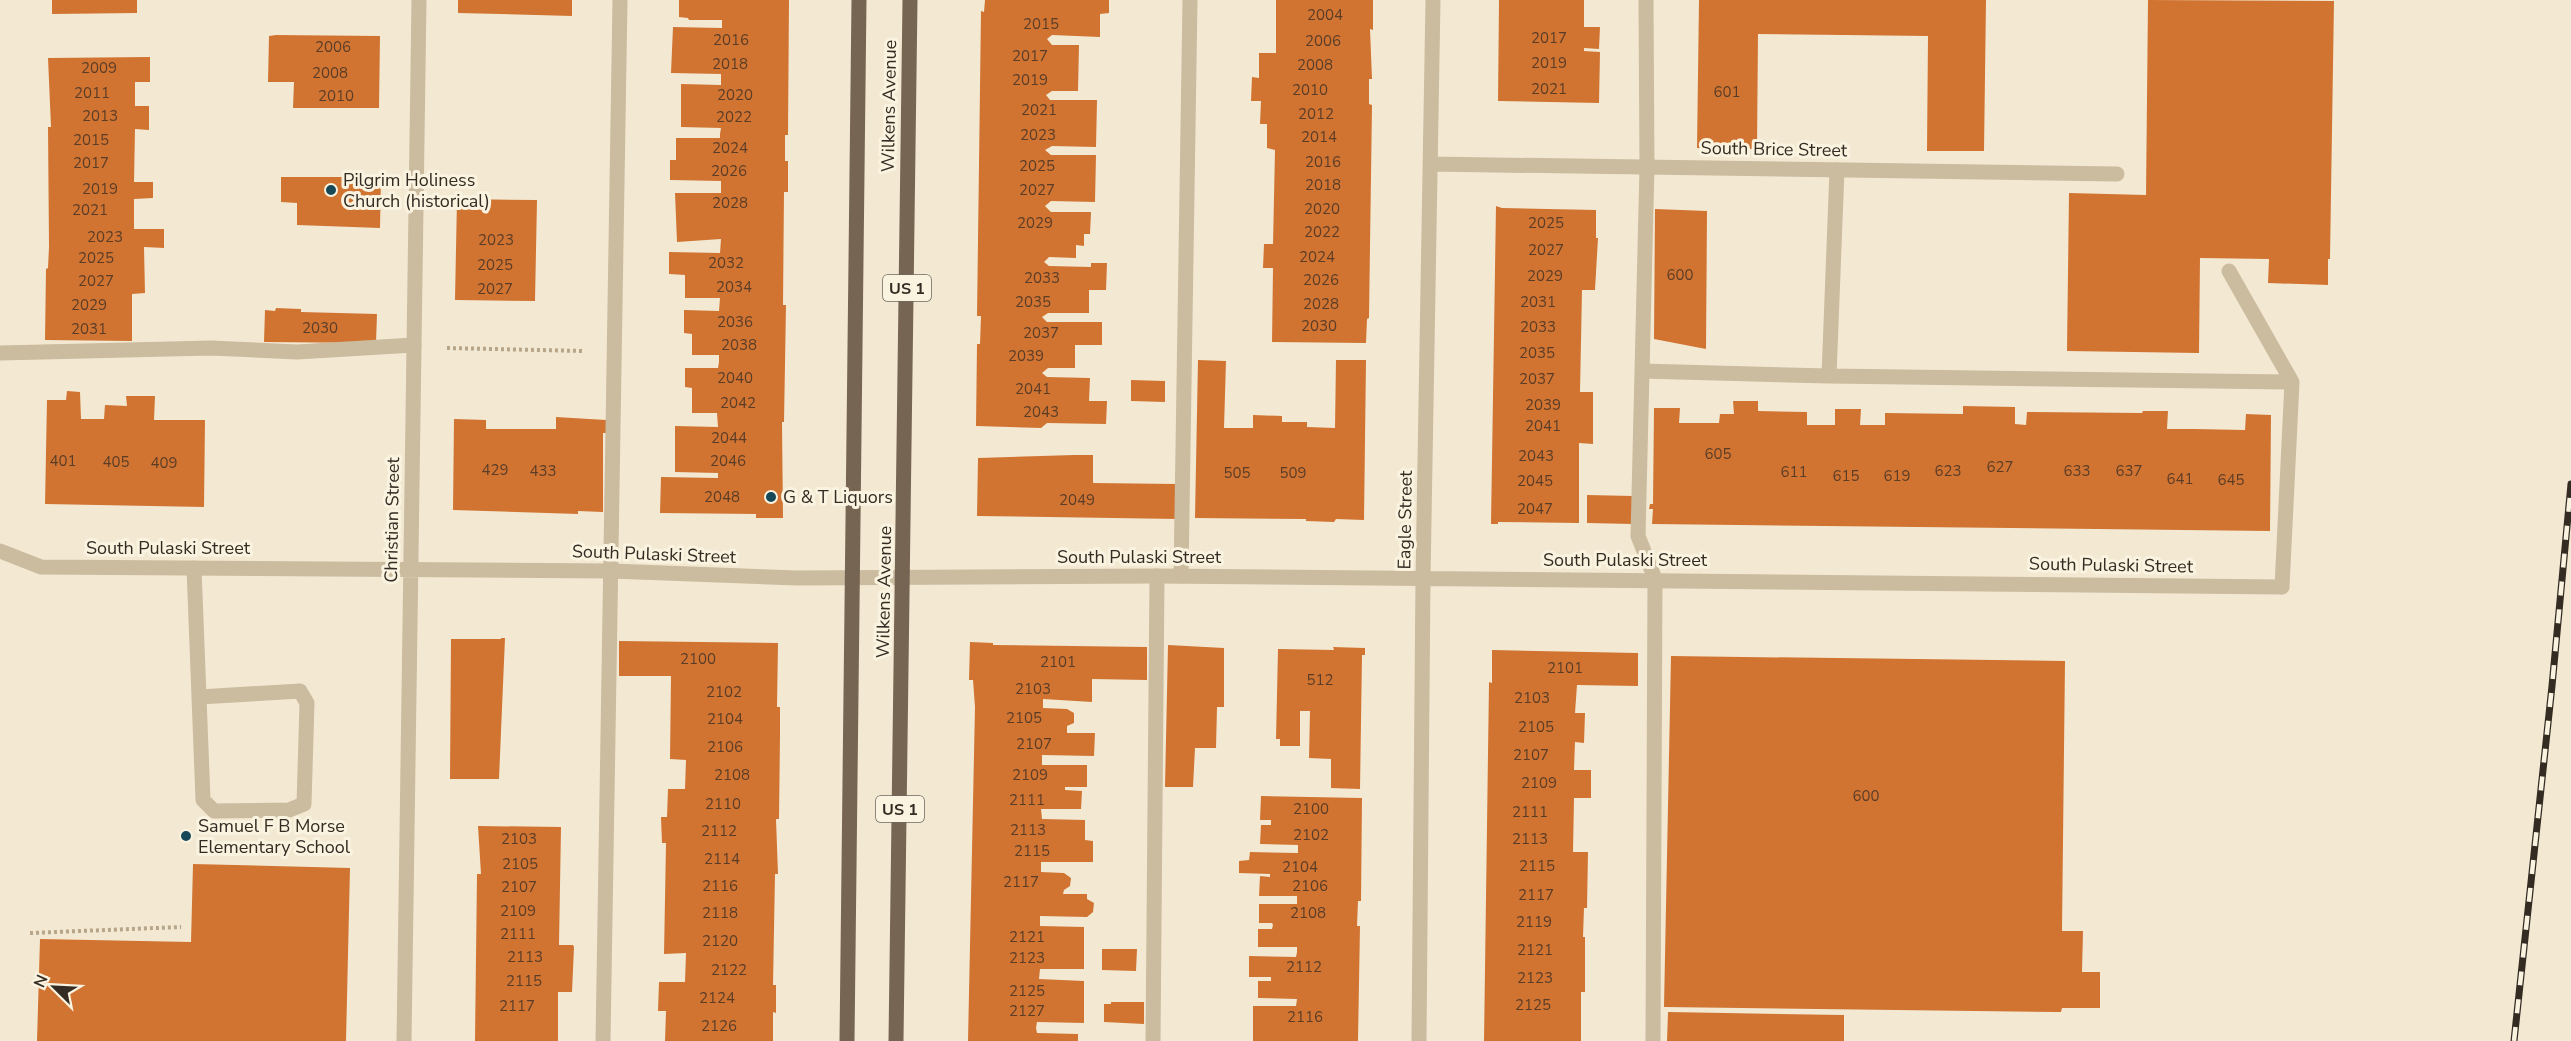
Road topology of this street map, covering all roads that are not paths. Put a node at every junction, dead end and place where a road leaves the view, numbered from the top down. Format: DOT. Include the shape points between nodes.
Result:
graph roads {
  1 [pos="419,0"];
  2 [pos="620,0"];
  3 [pos="859,0"];
  4 [pos="910,0"];
  5 [pos="1190,0"];
  6 [pos="1432,0"];
  7 [pos="1646,0"];
  8 [pos="1430,164"];
  9 [pos="1647,167"];
  10 [pos="1837,170"];
  11 [pos="2117,174"];
  12 [pos="2229,271"];
  13 [pos="414,345"];
  14 [pos="0,353"];
  15 [pos="1642,371"];
  16 [pos="1829,376"];
  17 [pos="2292,382"];
  18 [pos="0,551"];
  19 [pos="194,568"];
  20 [pos="411,570"];
  21 [pos="611,571"];
  22 [pos="1157,576"];
  23 [pos="1181,576"];
  24 [pos="903,577"];
  25 [pos="853,578"];
  26 [pos="1423,578"];
  27 [pos="1655,579"];
  28 [pos="199,697"];
  29 [pos="404,1041"];
  30 [pos="603,1041"];
  31 [pos="847,1041"];
  32 [pos="896,1041"];
  33 [pos="1153,1041"];
  34 [pos="1419,1041"];
  35 [pos="1653,1041"];
  1 -- 13 [label="street, Christian Street"];
  2 -- 21 [label="street"];
  3 -- 25 [label="main road, Wilkens Avenue / US 1"];
  4 -- 24 [label="main road, Wilkens Avenue / US 1"];
  5 -- 23 [label="street"];
  6 -- 8 [label="street, Eagle Street"];
  7 -- 9 [label="street"];
  8 -- 9 [label="street, South Brice Street"];
  8 -- 26 [label="street, Eagle Street"];
  9 -- 10 [label="street, South Brice Street"];
  9 -- 15 [label="street"];
  10 -- 11 [label="street, South Brice Street"];
  10 -- 16 [label="street"];
  12 -- 17 [label="street"];
  13 -- 14 [label="street" via="297,352 211,348"];
  13 -- 20 [label="street, Christian Street"];
  15 -- 16 [label="street"];
  15 -- 27 [label="street" via="1638,536"];
  16 -- 17 [label="street"];
  17 -- 27 [label="street, South Pulaski Street" via="2282,587"];
  18 -- 19 [label="street, South Pulaski Street" via="41,567"];
  19 -- 20 [label="street, South Pulaski Street"];
  19 -- 28 [label="street"];
  20 -- 21 [label="street, South Pulaski Street"];
  20 -- 29 [label="street, Christian Street"];
  21 -- 25 [label="street, South Pulaski Street"];
  21 -- 30 [label="street"];
  22 -- 23 [label="street, South Pulaski Street"];
  22 -- 24 [label="street, South Pulaski Street"];
  22 -- 33 [label="street"];
  23 -- 26 [label="street, South Pulaski Street"];
  24 -- 25 [label="street, South Pulaski Street"];
  24 -- 32 [label="main road, Wilkens Avenue / US 1"];
  25 -- 31 [label="main road, Wilkens Avenue / US 1"];
  26 -- 27 [label="street, South Pulaski Street"];
  26 -- 34 [label="street, Eagle Street"];
  27 -- 35 [label="street"];
  28 -- 28 [label="street" via="203,800 214,811 289,810 304,804 307,703 300,691"];
}
